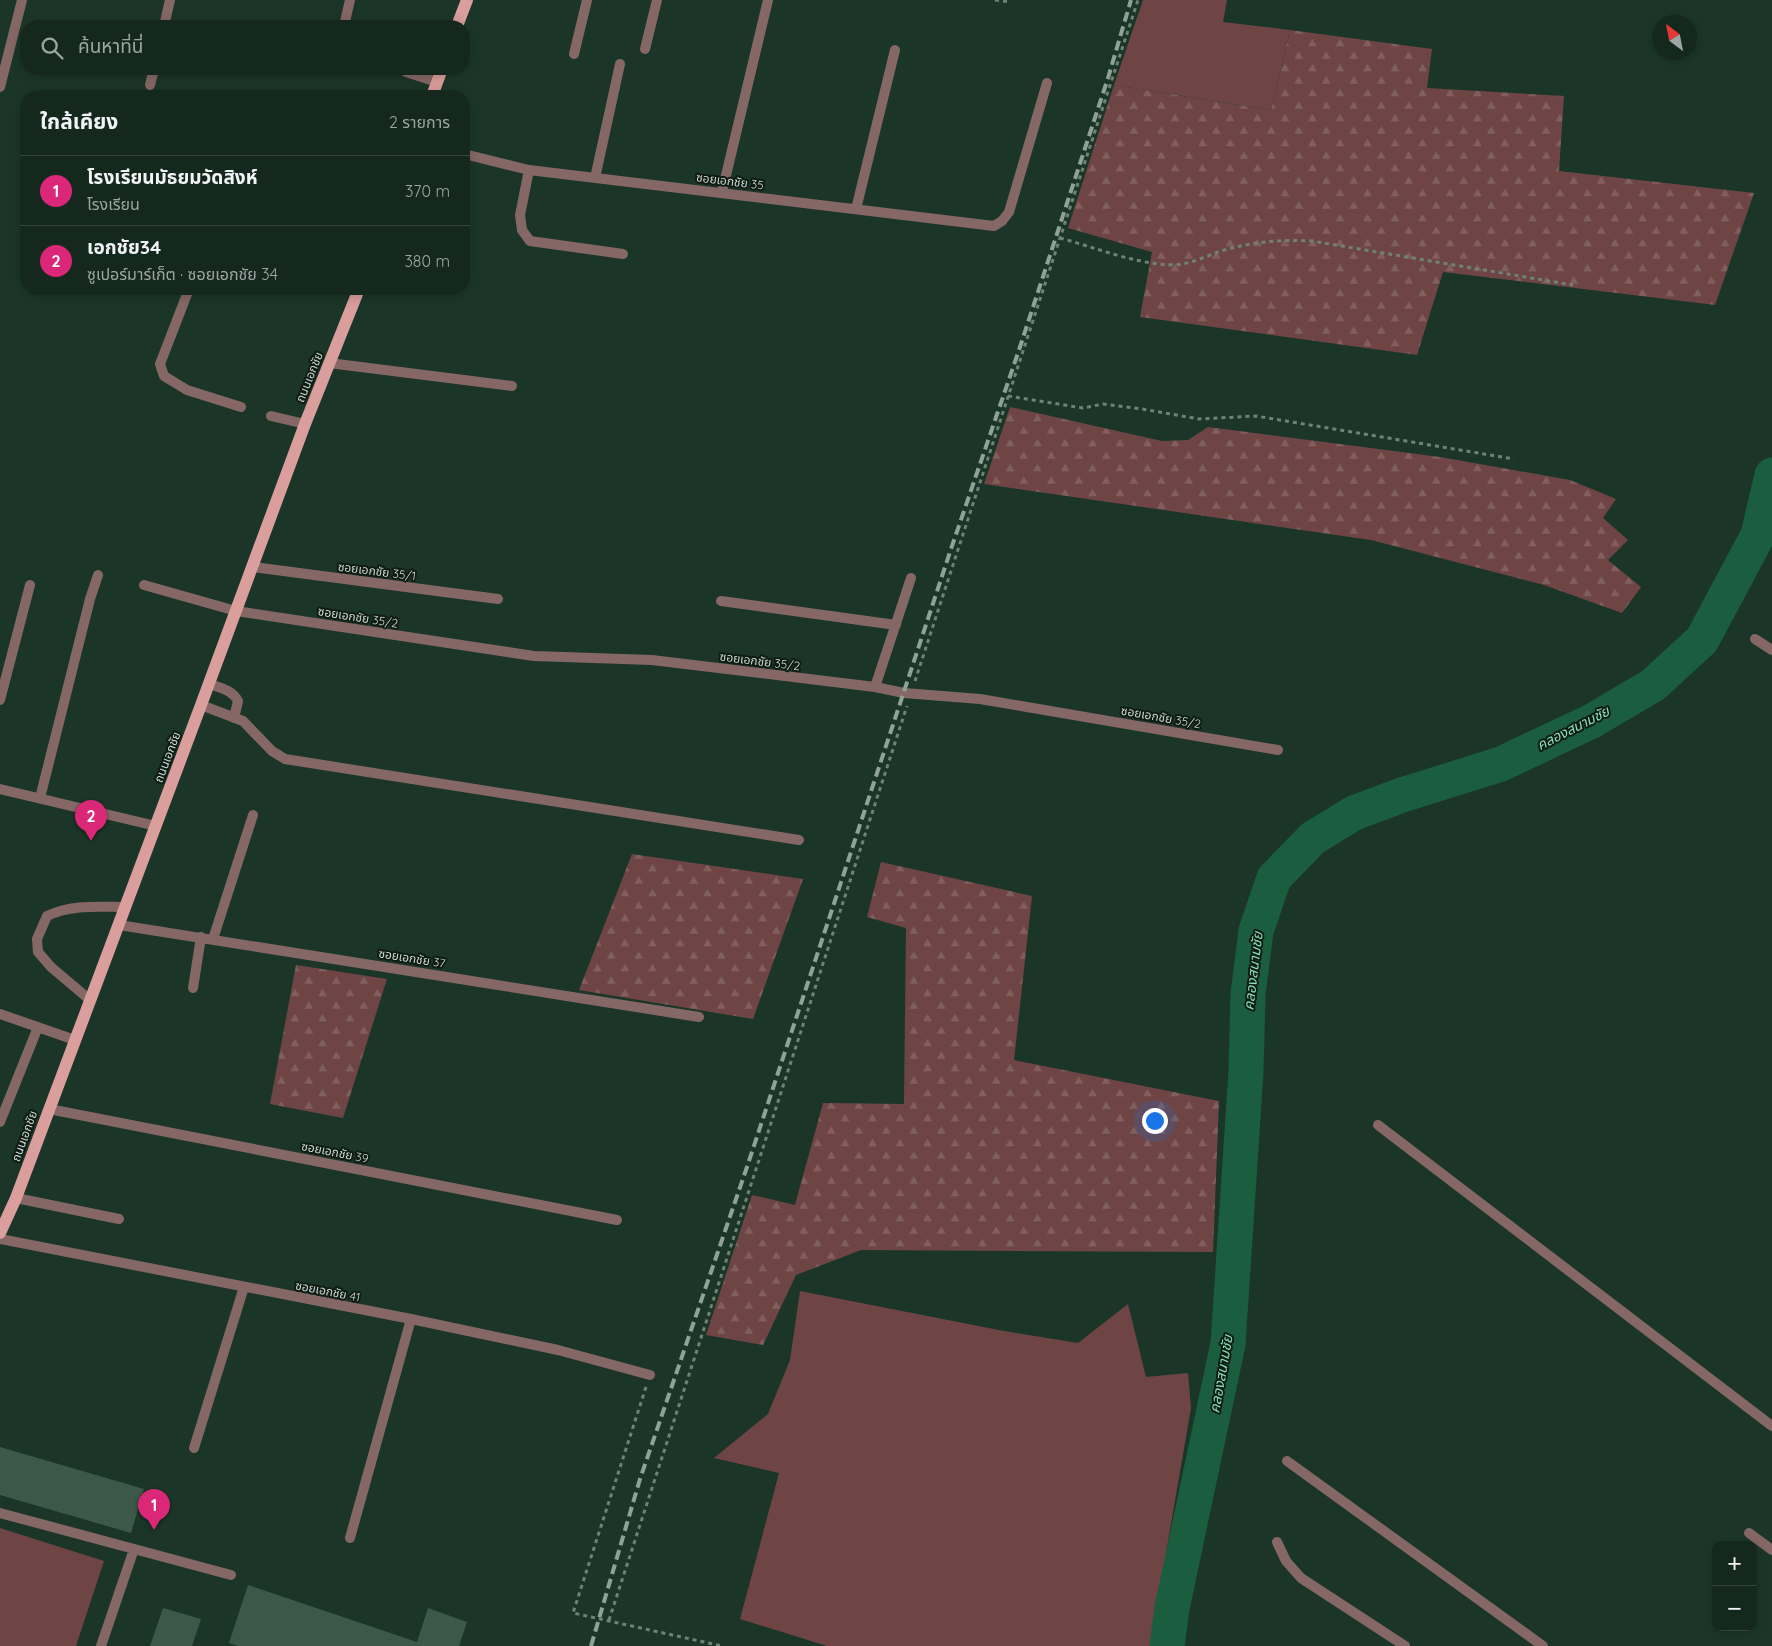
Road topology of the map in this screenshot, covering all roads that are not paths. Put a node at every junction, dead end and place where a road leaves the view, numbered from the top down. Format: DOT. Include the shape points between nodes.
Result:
graph roads {
  1 [pos="22,0"];
  2 [pos="170,0"];
  3 [pos="350,0"];
  4 [pos="467,0"];
  5 [pos="588,0"];
  6 [pos="657,0"];
  7 [pos="768,0"];
  8 [pos="165,20"];
  9 [pos="345,20"];
  10 [pos="459,20"];
  11 [pos="645,49"];
  12 [pos="895,50"];
  13 [pos="574,54"];
  14 [pos="620,64"];
  15 [pos="152,75"];
  16 [pos="415,75"];
  17 [pos="440,75"];
  18 [pos="437,82"];
  19 [pos="1047,84"];
  20 [pos="150,85"];
  21 [pos="0,87"];
  22 [pos="434,90"];
  23 [pos="470,155"];
  24 [pos="529,170"];
  25 [pos="595,178"];
  26 [pos="722,192"];
  27 [pos="856,209"];
  28 [pos="623,254"];
  29 [pos="187,295"];
  30 [pos="357,295"];
  31 [pos="329,363"];
  32 [pos="512,386"];
  33 [pos="241,407"];
  34 [pos="271,416"];
  35 [pos="305,424"];
  36 [pos="253,567"];
  37 [pos="98,575"];
  38 [pos="911,578"];
  39 [pos="30,585"];
  40 [pos="144,585"];
  41 [pos="498,599"];
  42 [pos="721,601"];
  43 [pos="236,611"];
  44 [pos="896,624"];
  45 [pos="1755,638"];
  46 [pos="1772,650"];
  47 [pos="209,684"];
  48 [pos="875,687"];
  49 [pos="0,700"];
  50 [pos="202,706"];
  51 [pos="234,718"];
  52 [pos="1278,750"];
  53 [pos="0,789"];
  54 [pos="40,798"];
  55 [pos="253,815"];
  56 [pos="156,826"];
  57 [pos="799,840"];
  58 [pos="126,907"];
  59 [pos="119,925"];
  60 [pos="201,937"];
  61 [pos="213,939"];
  62 [pos="193,988"];
  63 [pos="90,1000"];
  64 [pos="0,1014"];
  65 [pos="700,1018"];
  66 [pos="38,1027"];
  67 [pos="76,1040"];
  68 [pos="49,1109"];
  69 [pos="0,1122"];
  70 [pos="1378,1125"];
  71 [pos="16,1198"];
  72 [pos="119,1219"];
  73 [pos="617,1220"];
  74 [pos="0,1233"];
  75 [pos="0,1239"];
  76 [pos="244,1287"];
  77 [pos="411,1319"];
  78 [pos="650,1375"];
  79 [pos="1772,1426"];
  80 [pos="194,1448"];
  81 [pos="1287,1461"];
  82 [pos="0,1513"];
  83 [pos="1748,1534"];
  84 [pos="350,1538"];
  85 [pos="1277,1542"];
  86 [pos="134,1549"];
  87 [pos="1772,1550"];
  88 [pos="231,1574"];
  89 [pos="101,1646"];
  90 [pos="1405,1646"];
  91 [pos="1543,1646"];
  1 -- 21 [label="street"];
  2 -- 8 [label="street"];
  3 -- 9 [label="street"];
  4 -- 10 [label="main road"];
  5 -- 13 [label="street"];
  6 -- 11 [label="street"];
  7 -- 26 [label="street"];
  12 -- 27 [label="street"];
  14 -- 25 [label="street"];
  15 -- 20 [label="street"];
  16 -- 18 [label="street"];
  17 -- 18 [label="main road"];
  18 -- 22 [label="main road"];
  19 -- 27 [label="street, ซอยเอกชัย 35" via="1009,212 1002,221 994,226"];
  23 -- 24 [label="street, ซอยเอกชัย 35"];
  24 -- 25 [label="street, ซอยเอกชัย 35"];
  24 -- 28 [label="street" via="520,215 522,230 530,241"];
  25 -- 26 [label="street, ซอยเอกชัย 35"];
  26 -- 27 [label="street, ซอยเอกชัย 35"];
  29 -- 33 [label="street" via="160,364 164,376 187,390"];
  30 -- 31 [label="main road, ถนนเอกชัย"];
  31 -- 32 [label="street"];
  31 -- 35 [label="main road, ถนนเอกชัย"];
  34 -- 35 [label="street"];
  35 -- 36 [label="main road, ถนนเอกชัย"];
  36 -- 41 [label="street, ซอยเอกชัย 35/1"];
  36 -- 43 [label="main road, ถนนเอกชัย"];
  37 -- 54 [label="street"];
  38 -- 44 [label="street"];
  39 -- 49 [label="street"];
  40 -- 43 [label="street, ซอยเอกชัย 35/2"];
  42 -- 44 [label="street"];
  43 -- 47 [label="main road, ถนนเอกชัย"];
  43 -- 48 [label="street, ซอยเอกชัย 35/2" via="534,656 652,660"];
  44 -- 48 [label="street"];
  45 -- 46 [label="street"];
  47 -- 50 [label="main road, ถนนเอกชัย"];
  47 -- 51 [label="street" via="235,696 238,701"];
  48 -- 52 [label="street, ซอยเอกชัย 35/2" via="911,694 980,699"];
  50 -- 51 [label="street"];
  50 -- 56 [label="main road, ถนนเอกชัย"];
  51 -- 57 [label="street" via="242,721 285,760"];
  53 -- 54 [label="street"];
  54 -- 56 [label="street"];
  55 -- 61 [label="street"];
  56 -- 58 [label="main road, ถนนเอกชัย"];
  58 -- 59 [label="main road, ถนนเอกชัย"];
  58 -- 63 [label="street" via="61,910 47,916 38,939 38,952 50,967"];
  59 -- 60 [label="street, ซอยเอกชัย 37"];
  59 -- 63 [label="main road, ถนนเอกชัย"];
  60 -- 61 [label="street, ซอยเอกชัย 37"];
  60 -- 62 [label="street"];
  61 -- 65 [label="street, ซอยเอกชัย 37"];
  63 -- 67 [label="main road, ถนนเอกชัย"];
  64 -- 66 [label="street"];
  66 -- 67 [label="street"];
  66 -- 69 [label="street"];
  67 -- 68 [label="main road, ถนนเอกชัย"];
  68 -- 71 [label="main road, ถนนเอกชัย"];
  68 -- 73 [label="street, ซอยเอกชัย 39"];
  70 -- 79 [label="street"];
  71 -- 72 [label="street"];
  71 -- 74 [label="main road, ถนนเอกชัย"];
  75 -- 76 [label="street, ซอยเอกชัย 41"];
  76 -- 77 [label="street, ซอยเอกชัย 41"];
  76 -- 80 [label="street"];
  77 -- 78 [label="street, ซอยเอกชัย 41" via="558,1350"];
  77 -- 84 [label="street"];
  81 -- 91 [label="street"];
  82 -- 86 [label="street"];
  83 -- 87 [label="street"];
  85 -- 90 [label="street" via="1286,1561 1301,1578"];
  86 -- 88 [label="street"];
  86 -- 89 [label="street"];
}
